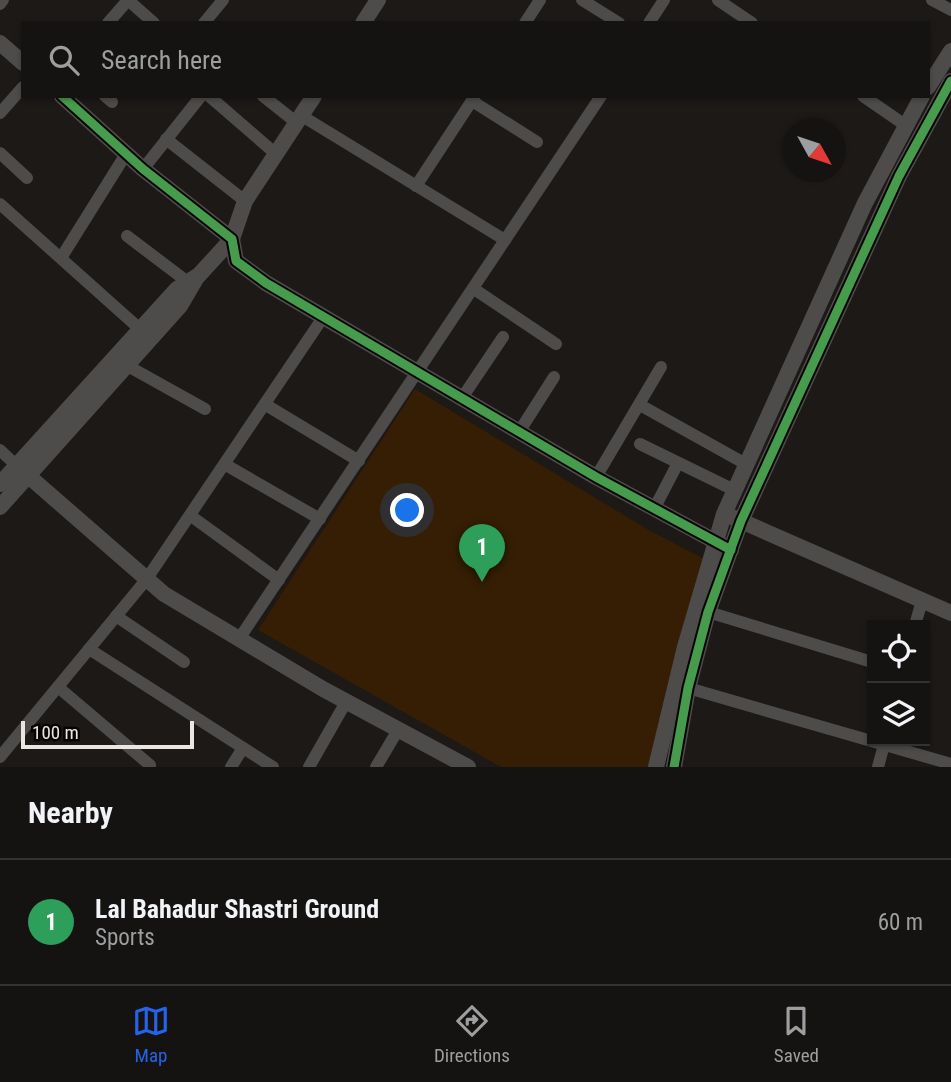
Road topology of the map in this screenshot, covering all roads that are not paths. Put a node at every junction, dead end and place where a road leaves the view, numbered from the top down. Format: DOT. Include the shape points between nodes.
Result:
graph roads {
  1 [pos="128,0"];
  2 [pos="223,0"];
  3 [pos="378,0"];
  4 [pos="540,0"];
  5 [pos="582,0"];
  6 [pos="664,0"];
  7 [pos="718,0"];
  8 [pos="932,0"];
  9 [pos="951,10"];
  10 [pos="110,21"];
  11 [pos="152,21"];
  12 [pos="206,21"];
  13 [pos="364,21"];
  14 [pos="526,21"];
  15 [pos="616,21"];
  16 [pos="650,21"];
  17 [pos="749,21"];
  18 [pos="0,43"];
  19 [pos="951,51"];
  20 [pos="21,61"];
  21 [pos="951,81"];
  22 [pos="930,84"];
  23 [pos="21,89"];
  24 [pos="64,98"];
  25 [pos="199,98"];
  26 [pos="211,98"];
  27 [pos="266,98"];
  28 [pos="313,98"];
  29 [pos="600,98"];
  30 [pos="866,98"];
  31 [pos="921,98"];
  32 [pos="474,99"];
  33 [pos="0,113"];
  34 [pos="299,119"];
  35 [pos="905,125"];
  36 [pos="166,139"];
  37 [pos="537,142"];
  38 [pos="0,153"];
  39 [pos="127,154"];
  40 [pos="276,154"];
  41 [pos="144,169"];
  42 [pos="27,178"];
  43 [pos="416,186"];
  44 [pos="245,201"];
  45 [pos="0,204"];
  46 [pos="127,236"];
  47 [pos="232,239"];
  48 [pos="505,240"];
  49 [pos="61,258"];
  50 [pos="193,281"];
  51 [pos="474,289"];
  52 [pos="324,316"];
  53 [pos="141,330"];
  54 [pos="503,337"];
  55 [pos="556,344"];
  56 [pos="126,365"];
  57 [pos="661,367"];
  58 [pos="419,372"];
  59 [pos="554,377"];
  60 [pos="462,398"];
  61 [pos="265,405"];
  62 [pos="640,405"];
  63 [pos="205,409"];
  64 [pos="519,432"];
  65 [pos="640,444"];
  66 [pos="0,450"];
  67 [pos="359,461"];
  68 [pos="678,463"];
  69 [pos="744,463"];
  70 [pos="226,465"];
  71 [pos="23,471"];
  72 [pos="596,477"];
  73 [pos="0,484"];
  74 [pos="734,491"];
  75 [pos="0,507"];
  76 [pos="654,509"];
  77 [pos="724,514"];
  78 [pos="191,516"];
  79 [pos="320,519"];
  80 [pos="741,521"];
  81 [pos="714,542"];
  82 [pos="730,550"];
  83 [pos="146,580"];
  84 [pos="279,580"];
  85 [pos="922,601"];
  86 [pos="708,612"];
  87 [pos="951,613"];
  88 [pos="116,616"];
  89 [pos="916,620"];
  90 [pos="239,639"];
  91 [pos="89,649"];
  92 [pos="867,660"];
  93 [pos="184,662"];
  94 [pos="58,687"];
  95 [pos="688,688"];
  96 [pos="346,702"];
  97 [pos="398,730"];
  98 [pos="867,738"];
  99 [pos="884,746"];
  100 [pos="894,746"];
  101 [pos="243,748"];
  102 [pos="0,757"];
  103 [pos="951,764"];
  104 [pos="151,766"];
  105 [pos="231,767"];
  106 [pos="273,767"];
  107 [pos="309,767"];
  108 [pos="376,767"];
  109 [pos="468,767"];
  110 [pos="656,767"];
  111 [pos="674,767"];
  112 [pos="878,767"];
  1 -- 10 [label="street"];
  1 -- 11 [label="street"];
  2 -- 12 [label="street"];
  3 -- 13 [label="street"];
  4 -- 14 [label="street"];
  5 -- 15 [label="street"];
  6 -- 16 [label="street"];
  7 -- 17 [label="street"];
  8 -- 9 [label="street"];
  18 -- 20 [label="street"];
  19 -- 22 [label="street"];
  21 -- 80 [label="street" via="898,176"];
  23 -- 33 [label="street"];
  24 -- 39 [label="street"];
  25 -- 36 [label="street"];
  26 -- 40 [label="street"];
  27 -- 34 [label="street"];
  28 -- 34 [label="street"];
  29 -- 48 [label="street"];
  30 -- 35 [label="street"];
  31 -- 35 [label="street"];
  32 -- 37 [label="street"];
  32 -- 43 [label="street"];
  34 -- 40 [label="street"];
  34 -- 43 [label="street"];
  35 -- 69 [label="street"];
  36 -- 41 [label="street"];
  36 -- 44 [label="street"];
  38 -- 42 [label="street"];
  39 -- 41 [label="street"];
  39 -- 49 [label="street"];
  40 -- 44 [label="street"];
  41 -- 47 [label="street"];
  43 -- 48 [label="street"];
  44 -- 47 [label="street"];
  45 -- 49 [label="street"];
  46 -- 50 [label="street"];
  47 -- 50 [label="street"];
  47 -- 52 [label="street" via="236,261"];
  48 -- 51 [label="street"];
  49 -- 53 [label="street"];
  50 -- 53 [label="street" via="177,289"];
  50 -- 56 [label="street" via="180,306"];
  51 -- 55 [label="street"];
  51 -- 58 [label="street"];
  52 -- 58 [label="street"];
  52 -- 61 [label="street"];
  53 -- 71 [label="street"];
  54 -- 60 [label="street"];
  56 -- 63 [label="street"];
  56 -- 71 [label="street"];
  57 -- 62 [label="street"];
  58 -- 60 [label="street"];
  58 -- 67 [label="street"];
  59 -- 64 [label="street"];
  60 -- 64 [label="street"];
  61 -- 67 [label="street"];
  61 -- 70 [label="street"];
  62 -- 69 [label="street"];
  62 -- 72 [label="street"];
  64 -- 72 [label="street"];
  65 -- 68 [label="street"];
  66 -- 71 [label="street"];
  67 -- 79 [label="street"];
  68 -- 74 [label="street"];
  68 -- 76 [label="street"];
  69 -- 74 [label="street"];
  70 -- 78 [label="street"];
  70 -- 79 [label="street"];
  71 -- 73 [label="street"];
  71 -- 75 [label="street"];
  71 -- 83 [label="street"];
  72 -- 76 [label="street"];
  74 -- 77 [label="street"];
  76 -- 81 [label="street"];
  77 -- 80 [label="street"];
  77 -- 81 [label="street"];
  78 -- 83 [label="street"];
  78 -- 84 [label="street"];
  79 -- 84 [label="street"];
  80 -- 82 [label="street"];
  80 -- 85 [label="street"];
  81 -- 82 [label="street"];
  81 -- 110 [label="street"];
  82 -- 86 [label="street"];
  83 -- 88 [label="street"];
  83 -- 90 [label="street"];
  84 -- 90 [label="street"];
  85 -- 87 [label="street"];
  85 -- 89 [label="street"];
  86 -- 92 [label="street"];
  86 -- 95 [label="street"];
  88 -- 91 [label="street"];
  88 -- 93 [label="street"];
  90 -- 96 [label="street"];
  91 -- 94 [label="street"];
  91 -- 101 [label="street"];
  94 -- 102 [label="street"];
  94 -- 104 [label="street"];
  95 -- 98 [label="street"];
  95 -- 111 [label="street"];
  96 -- 97 [label="street"];
  96 -- 107 [label="street"];
  97 -- 108 [label="street"];
  97 -- 109 [label="street"];
  99 -- 112 [label="street"];
  100 -- 103 [label="street"];
  101 -- 105 [label="street"];
  101 -- 106 [label="street"];
}
